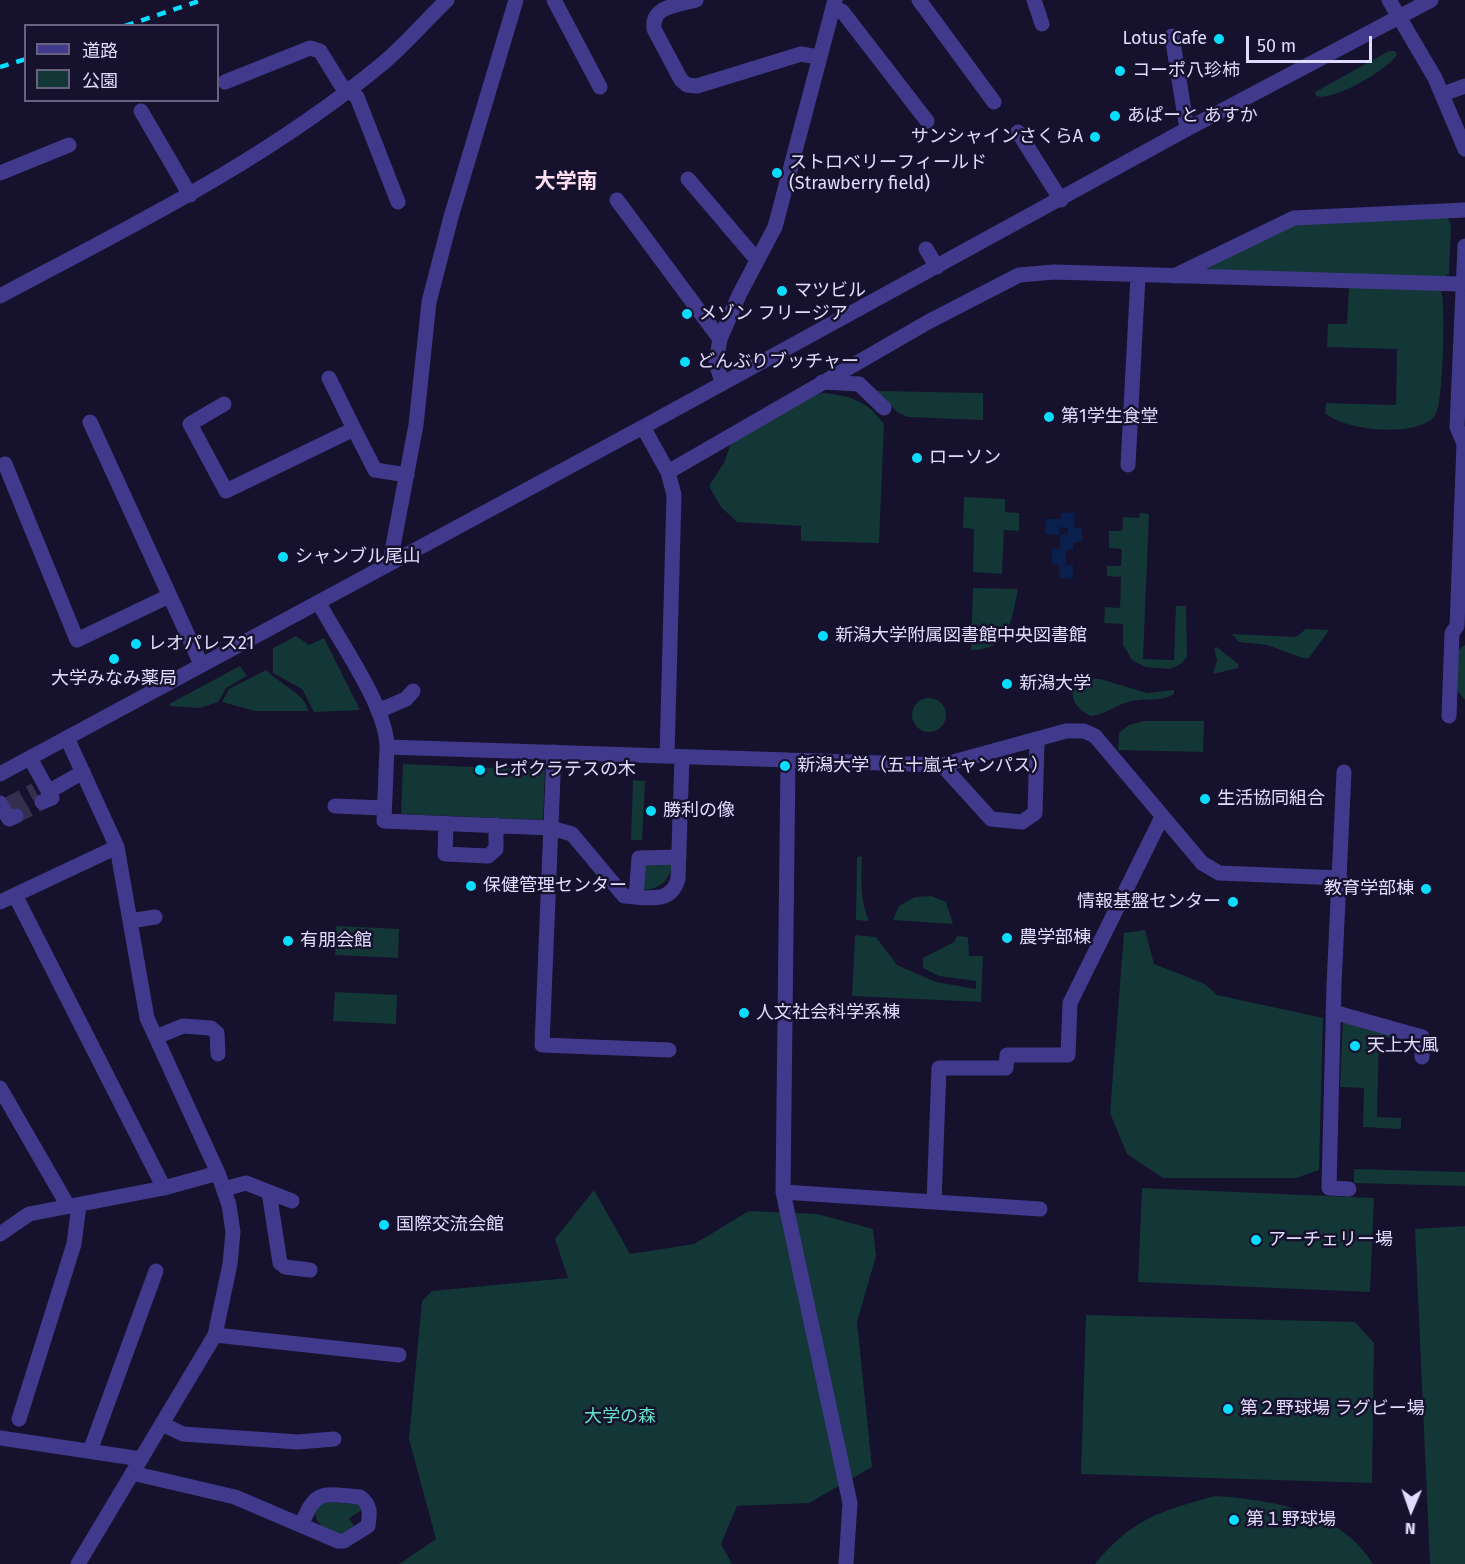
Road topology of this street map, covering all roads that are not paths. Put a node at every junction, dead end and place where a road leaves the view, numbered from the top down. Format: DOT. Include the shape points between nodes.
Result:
graph roads {
  1 [pos="447,0"];
  2 [pos="516,0"];
  3 [pos="554,0"];
  4 [pos="696,0"];
  5 [pos="919,0"];
  6 [pos="1034,0"];
  7 [pos="1389,0"];
  8 [pos="1431,0"];
  9 [pos="834,4"];
  10 [pos="1401,17"];
  11 [pos="1042,24"];
  12 [pos="1172,36"];
  13 [pos="818,57"];
  14 [pos="225,82"];
  15 [pos="1465,86"];
  16 [pos="600,87"];
  17 [pos="348,91"];
  18 [pos="1443,94"];
  19 [pos="994,102"];
  20 [pos="141,111"];
  21 [pos="927,121"];
  22 [pos="1187,129"];
  23 [pos="1018,132"];
  24 [pos="69,145"];
  25 [pos="1465,149"];
  26 [pos="0,173"];
  27 [pos="688,179"];
  28 [pos="190,195"];
  29 [pos="617,200"];
  30 [pos="1061,200"];
  31 [pos="398,202"];
  32 [pos="1465,210"];
  33 [pos="1465,246"];
  34 [pos="926,249"];
  35 [pos="757,260"];
  36 [pos="937,267"];
  37 [pos="1138,276"];
  38 [pos="1172,277"];
  39 [pos="1461,284"];
  40 [pos="0,296"];
  41 [pos="720,339"];
  42 [pos="329,378"];
  43 [pos="722,382"];
  44 [pos="822,382"];
  45 [pos="224,404"];
  46 [pos="884,408"];
  47 [pos="90,422"];
  48 [pos="643,427"];
  49 [pos="354,429"];
  50 [pos="1464,444"];
  51 [pos="5,464"];
  52 [pos="1128,465"];
  53 [pos="668,472"];
  54 [pos="407,475"];
  55 [pos="390,562"];
  56 [pos="169,596"];
  57 [pos="319,603"];
  58 [pos="201,664"];
  59 [pos="413,691"];
  60 [pos="378,711"];
  61 [pos="1449,716"];
  62 [pos="67,738"];
  63 [pos="1037,741"];
  64 [pos="387,747"];
  65 [pos="554,752"];
  66 [pos="675,757"];
  67 [pos="30,758"];
  68 [pos="788,760"];
  69 [pos="942,765"];
  70 [pos="83,772"];
  71 [pos="1344,772"];
  72 [pos="0,774"];
  73 [pos="335,806"];
  74 [pos="384,808"];
  75 [pos="1162,817"];
  76 [pos="446,824"];
  77 [pos="496,825"];
  78 [pos="551,828"];
  79 [pos="117,847"];
  80 [pos="679,857"];
  81 [pos="1340,878"];
  82 [pos="15,895"];
  83 [pos="636,897"];
  84 [pos="0,902"];
  85 [pos="155,917"];
  86 [pos="130,921"];
  87 [pos="1333,1012"];
  88 [pos="156,1037"];
  89 [pos="669,1050"];
  90 [pos="218,1054"];
  91 [pos="1422,1057"];
  92 [pos="0,1088"];
  93 [pos="218,1173"];
  94 [pos="164,1188"];
  95 [pos="224,1189"];
  96 [pos="1349,1189"];
  97 [pos="269,1192"];
  98 [pos="783,1192"];
  99 [pos="292,1201"];
  100 [pos="934,1202"];
  101 [pos="74,1206"];
  102 [pos="1040,1209"];
  103 [pos="0,1234"];
  104 [pos="310,1270"];
  105 [pos="156,1272"];
  106 [pos="215,1335"];
  107 [pos="399,1355"];
  108 [pos="19,1419"];
  109 [pos="162,1424"];
  110 [pos="0,1438"];
  111 [pos="334,1439"];
  112 [pos="90,1451"];
  113 [pos="141,1459"];
  114 [pos="132,1473"];
  115 [pos="302,1524"];
  116 [pos="78,1564"];
  117 [pos="846,1564"];
  1 -- 17 [label="street" via="384,62"];
  2 -- 54 [label="street" via="429,302"];
  3 -- 16 [label="street"];
  4 -- 13 [label="street" via="662,10 653,21 687,85 697,86 801,54"];
  5 -- 19 [label="street"];
  6 -- 11 [label="street"];
  7 -- 10 [label="street"];
  8 -- 10 [label="street"];
  9 -- 13 [label="street"];
  9 -- 21 [label="street"];
  10 -- 18 [label="street"];
  10 -- 22 [label="street"];
  12 -- 22 [label="street"];
  13 -- 35 [label="street" via="775,227"];
  14 -- 17 [label="street" via="316,48"];
  15 -- 18 [label="street"];
  17 -- 28 [label="street" via="226,175"];
  17 -- 31 [label="street" via="357,96"];
  18 -- 25 [label="street"];
  20 -- 28 [label="street"];
  22 -- 30 [label="street"];
  23 -- 30 [label="street"];
  24 -- 26 [label="street"];
  27 -- 35 [label="street"];
  28 -- 40 [label="street"];
  29 -- 41 [label="street"];
  30 -- 36 [label="street"];
  32 -- 38 [label="street" via="1294,218"];
  33 -- 39 [label="street"];
  34 -- 36 [label="street"];
  35 -- 41 [label="street"];
  36 -- 43 [label="street"];
  37 -- 38 [label="street"];
  37 -- 44 [label="street" via="1053,272 1019,275"];
  37 -- 52 [label="street"];
  38 -- 39 [label="street"];
  39 -- 50 [label="street" via="1456,428"];
  41 -- 43 [label="street" via="716,363"];
  42 -- 49 [label="street"];
  43 -- 48 [label="street"];
  44 -- 46 [label="street" via="859,384"];
  44 -- 53 [label="street"];
  45 -- 49 [label="street" via="190,424 226,491"];
  47 -- 56 [label="street"];
  48 -- 53 [label="street"];
  48 -- 55 [label="street"];
  49 -- 54 [label="street" via="375,470"];
  50 -- 61 [label="street" via="1457,626 1452,633"];
  51 -- 56 [label="street" via="77,640"];
  53 -- 66 [label="street" via="674,495"];
  54 -- 55 [label="street"];
  55 -- 57 [label="street"];
  56 -- 58 [label="street"];
  57 -- 58 [label="street"];
  57 -- 60 [label="street"];
  58 -- 62 [label="street"];
  59 -- 60 [label="street" via="406,699"];
  60 -- 64 [label="street" via="387,733"];
  62 -- 67 [label="street"];
  62 -- 70 [label="street"];
  63 -- 69 [label="street"];
  63 -- 69 [label="street" via="1035,813 1022,822 991,819"];
  63 -- 75 [label="street" via="1066,731 1084,731 1095,736"];
  64 -- 65 [label="street"];
  64 -- 74 [label="street"];
  65 -- 66 [label="street"];
  65 -- 78 [label="street"];
  66 -- 68 [label="street"];
  66 -- 80 [label="street"];
  67 -- 70 [label="street" via="43,792"];
  67 -- 72 [label="street"];
  68 -- 69 [label="street"];
  68 -- 98 [label="street"];
  70 -- 79 [label="street"];
  71 -- 81 [label="street"];
  73 -- 74 [label="street"];
  74 -- 76 [label="street" via="384,820"];
  75 -- 81 [label="street" via="1202,863 1219,873"];
  75 -- 100 [label="street" via="1070,1003 1068,1055 1007,1055 1006,1068 939,1068"];
  76 -- 77 [label="street"];
  76 -- 77 [label="street" via="445,854 488,856 496,849"];
  77 -- 78 [label="street"];
  78 -- 83 [label="street" via="572,834 624,896"];
  78 -- 89 [label="street" via="542,1045"];
  79 -- 82 [label="street"];
  79 -- 86 [label="street"];
  80 -- 83 [label="street" via="675,891 665,898"];
  80 -- 83 [label="street" via="639,858"];
  81 -- 87 [label="street"];
  82 -- 84 [label="street"];
  82 -- 94 [label="street" via="44,960 112,1077"];
  85 -- 86 [label="street"];
  86 -- 88 [label="street" via="147,1018"];
  87 -- 91 [label="street" via="1422,1037"];
  87 -- 96 [label="street" via="1329,1188"];
  88 -- 90 [label="street" via="183,1026 211,1028 217,1033"];
  88 -- 93 [label="street"];
  92 -- 101 [label="street"];
  93 -- 94 [label="street"];
  93 -- 95 [label="street"];
  94 -- 101 [label="street"];
  95 -- 97 [label="street" via="246,1183"];
  95 -- 106 [label="street" via="232,1232 230,1264"];
  97 -- 99 [label="street"];
  97 -- 104 [label="street" via="280,1263"];
  98 -- 100 [label="street"];
  98 -- 117 [label="street" via="850,1503"];
  100 -- 102 [label="street"];
  101 -- 103 [label="street" via="29,1214"];
  101 -- 108 [label="street" via="74,1244"];
  105 -- 112 [label="street"];
  106 -- 107 [label="street"];
  106 -- 109 [label="street"];
  109 -- 111 [label="street" via="183,1434 298,1442"];
  109 -- 113 [label="street"];
  110 -- 112 [label="street"];
  112 -- 113 [label="street"];
  113 -- 114 [label="street"];
  114 -- 115 [label="street" via="235,1497"];
  114 -- 116 [label="street"];
}
